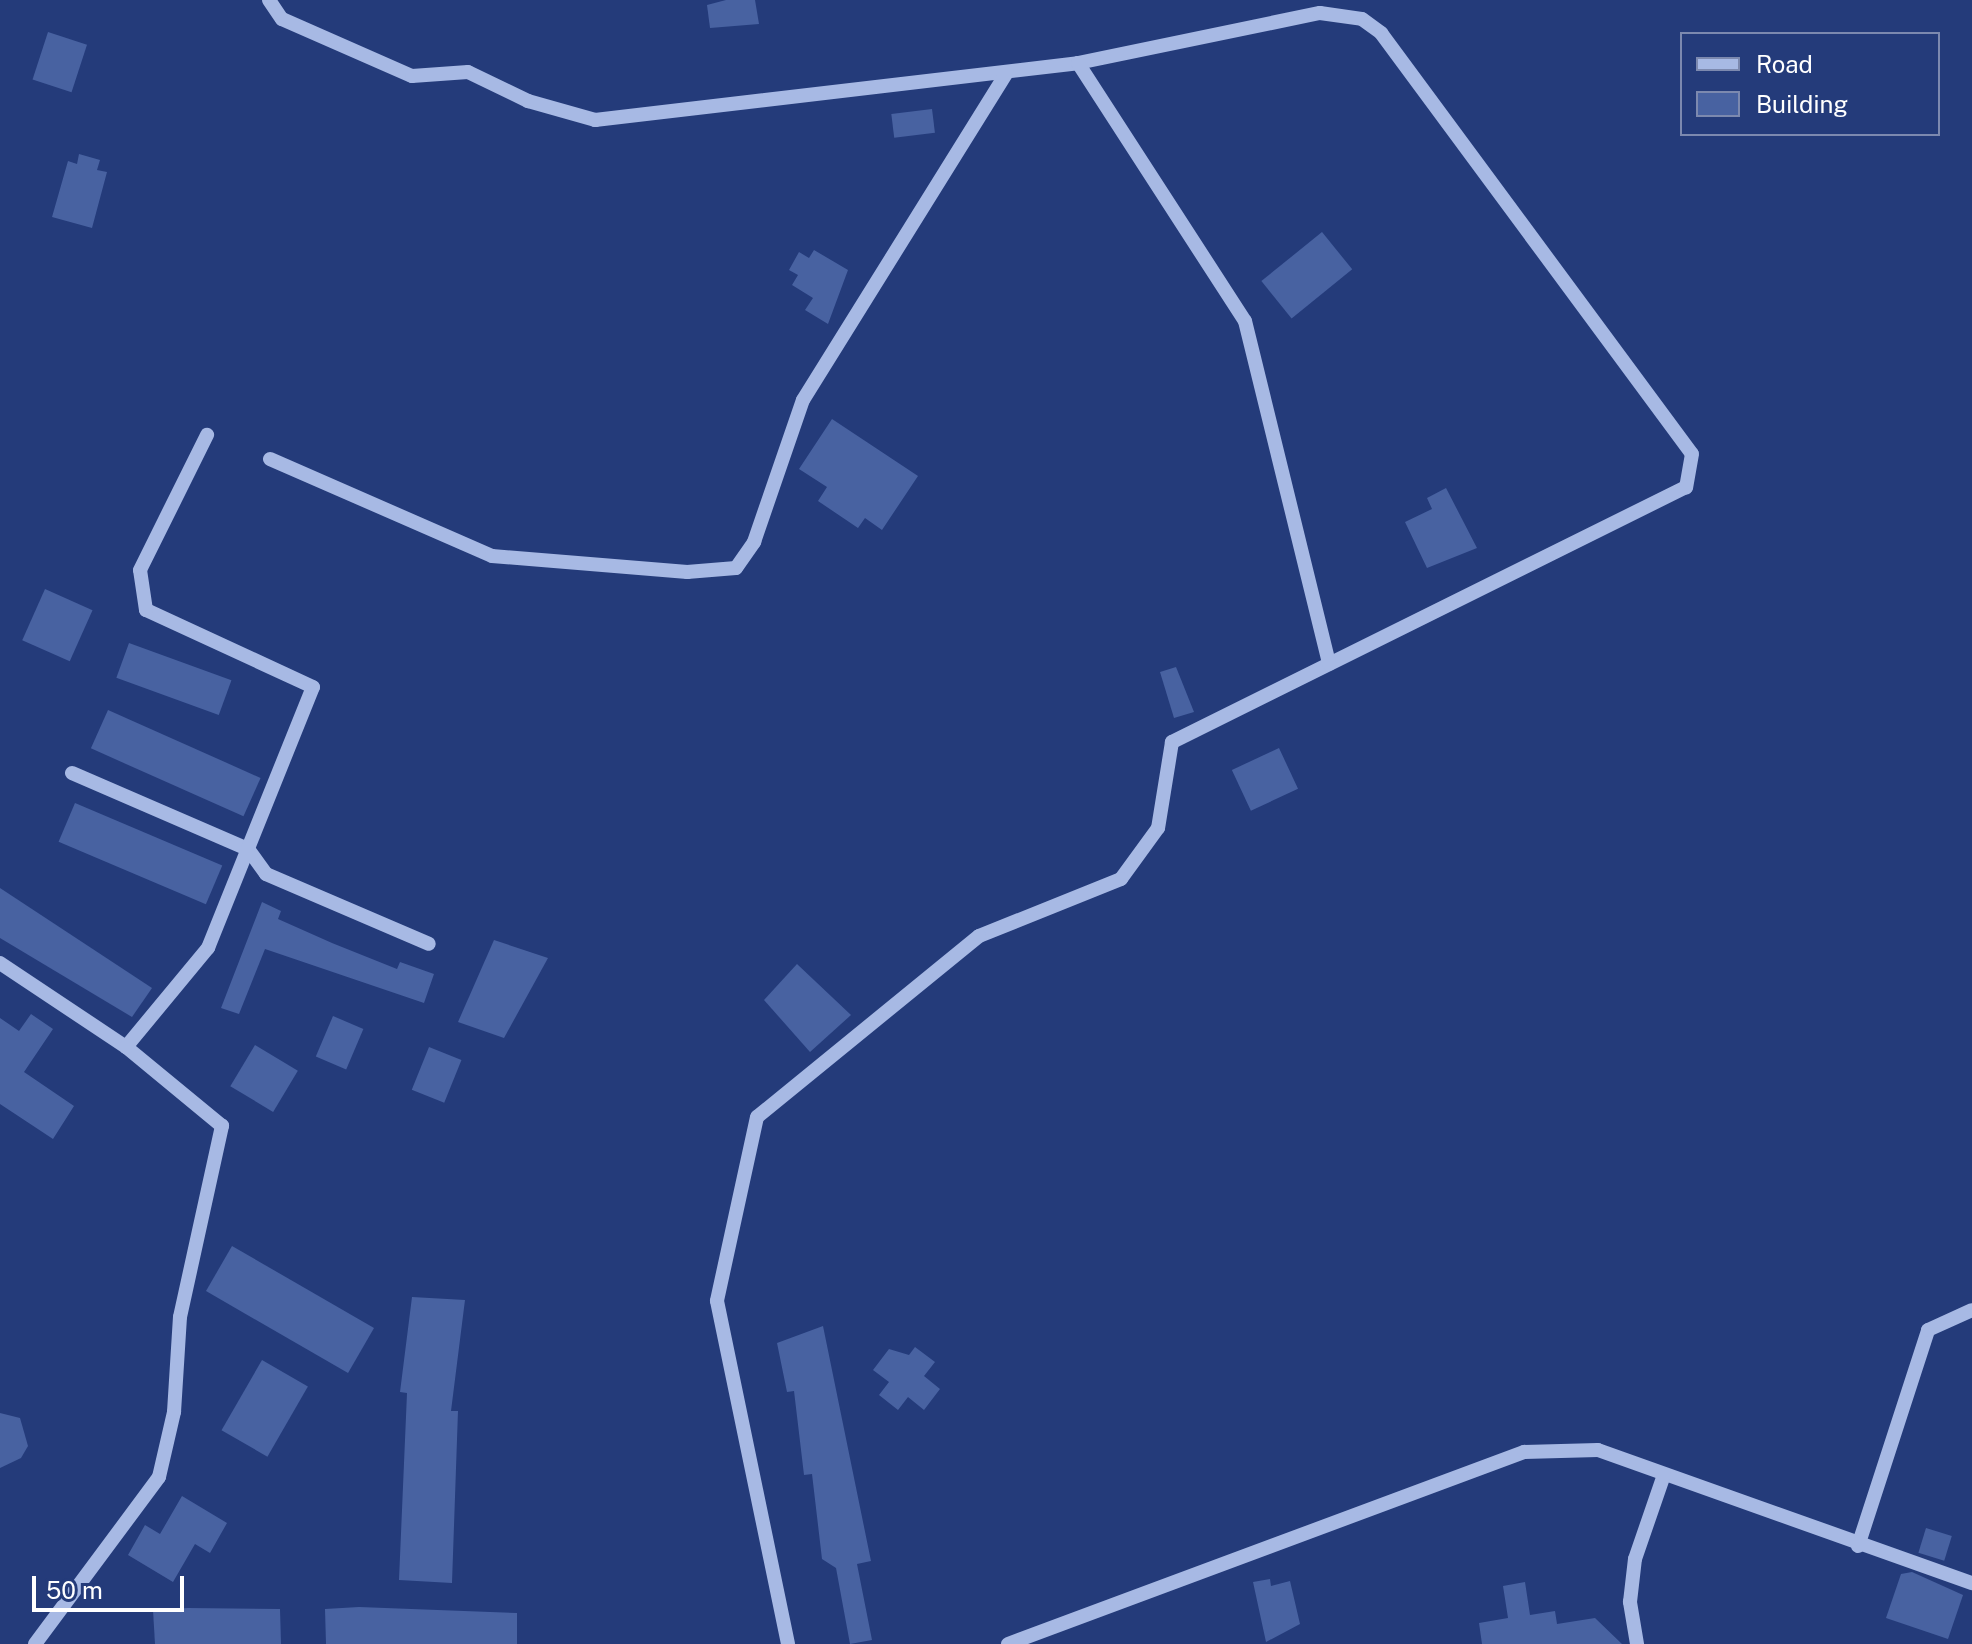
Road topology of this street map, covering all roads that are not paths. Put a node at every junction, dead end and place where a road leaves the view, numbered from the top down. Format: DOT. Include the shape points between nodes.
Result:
graph roads {
  1 [pos="269,0"];
  2 [pos="1078,63"];
  3 [pos="1007,72"];
  4 [pos="207,435"];
  5 [pos="270,459"];
  6 [pos="1329,664"];
  7 [pos="72,773"];
  8 [pos="248,849"];
  9 [pos="429,944"];
  10 [pos="0,963"];
  11 [pos="126,1047"];
  12 [pos="1972,1310"];
  13 [pos="1664,1475"];
  14 [pos="1858,1546"];
  15 [pos="1972,1583"];
  16 [pos="35,1644"];
  17 [pos="788,1644"];
  18 [pos="1008,1644"];
  19 [pos="1637,1644"];
  1 -- 3 [label="street" via="282,19 412,76 468,72 528,101 595,120"];
  2 -- 3 [label="street"];
  2 -- 6 [label="street" via="1245,321"];
  2 -- 6 [label="street" via="1320,13 1362,19 1381,33 1692,454 1686,487"];
  3 -- 5 [label="street" via="803,400 754,542 736,568 687,572 492,556"];
  4 -- 8 [label="street" via="140,570 146,610 313,687"];
  6 -- 17 [label="street" via="1172,742 1158,828 1121,879 979,936 757,1117 717,1301"];
  7 -- 8 [label="street"];
  8 -- 9 [label="street" via="266,874"];
  8 -- 11 [label="street" via="208,948"];
  10 -- 11 [label="street"];
  11 -- 16 [label="street" via="222,1126 180,1317 174,1412 159,1477"];
  12 -- 14 [label="street" via="1928,1330"];
  13 -- 14 [label="street"];
  13 -- 18 [label="street" via="1598,1450 1524,1452"];
  13 -- 19 [label="street" via="1635,1559 1630,1602"];
  14 -- 15 [label="street"];
}
